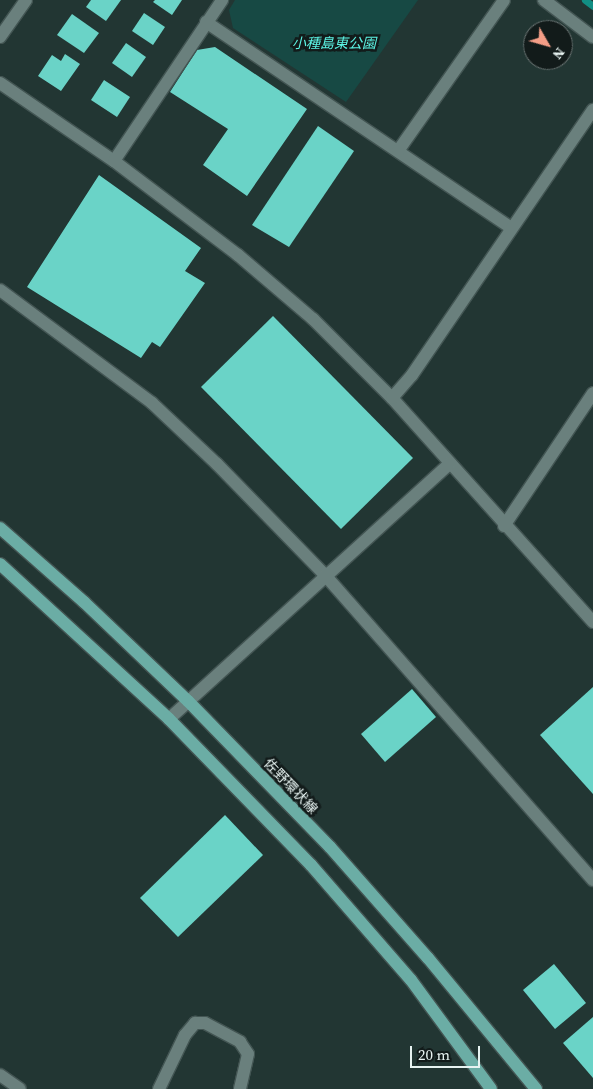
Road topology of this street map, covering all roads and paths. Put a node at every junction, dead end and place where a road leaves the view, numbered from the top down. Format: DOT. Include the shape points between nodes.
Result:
graph roads {
  1 [pos="26,0"];
  2 [pos="222,0"];
  3 [pos="504,0"];
  4 [pos="544,0"];
  5 [pos="206,22"];
  6 [pos="0,37"];
  7 [pos="593,37"];
  8 [pos="0,83"];
  9 [pos="593,110"];
  10 [pos="398,151"];
  11 [pos="114,161"];
  12 [pos="510,227"];
  13 [pos="0,290"];
  14 [pos="593,393"];
  15 [pos="392,398"];
  16 [pos="450,463"];
  17 [pos="504,526"];
  18 [pos="0,528"];
  19 [pos="0,564"];
  20 [pos="325,575"];
  21 [pos="593,622"];
  22 [pos="188,702"];
  23 [pos="169,719"];
  24 [pos="593,880"];
  25 [pos="0,1076"];
  26 [pos="20,1089"];
  27 [pos="159,1089"];
  28 [pos="240,1089"];
  29 [pos="490,1089"];
  30 [pos="536,1089"];
  1 -- 6 [label="street"];
  2 -- 5 [label="street"];
  3 -- 10 [label="street"];
  4 -- 7 [label="street"];
  5 -- 10 [label="street"];
  5 -- 11 [label="street"];
  8 -- 11 [label="street"];
  9 -- 12 [label="street"];
  10 -- 12 [label="street"];
  11 -- 15 [label="street" via="238,255 313,320"];
  12 -- 15 [label="street" via="412,375"];
  13 -- 20 [label="street" via="152,403 217,464"];
  14 -- 17 [label="street"];
  15 -- 16 [label="street"];
  16 -- 17 [label="street"];
  16 -- 20 [label="street"];
  17 -- 21 [label="street"];
  18 -- 22 [label="main road, 佐野環状線" via="84,602"];
  19 -- 23 [label="main road"];
  20 -- 22 [label="street"];
  20 -- 24 [label="street"];
  22 -- 23 [label="street"];
  22 -- 30 [label="main road, 佐野環状線" via="330,847 428,958"];
  23 -- 29 [label="main road" via="311,865 411,980"];
  25 -- 26 [label="street"];
  27 -- 28 [label="street" via="196,1022 205,1023 240,1042 248,1054"];
}
